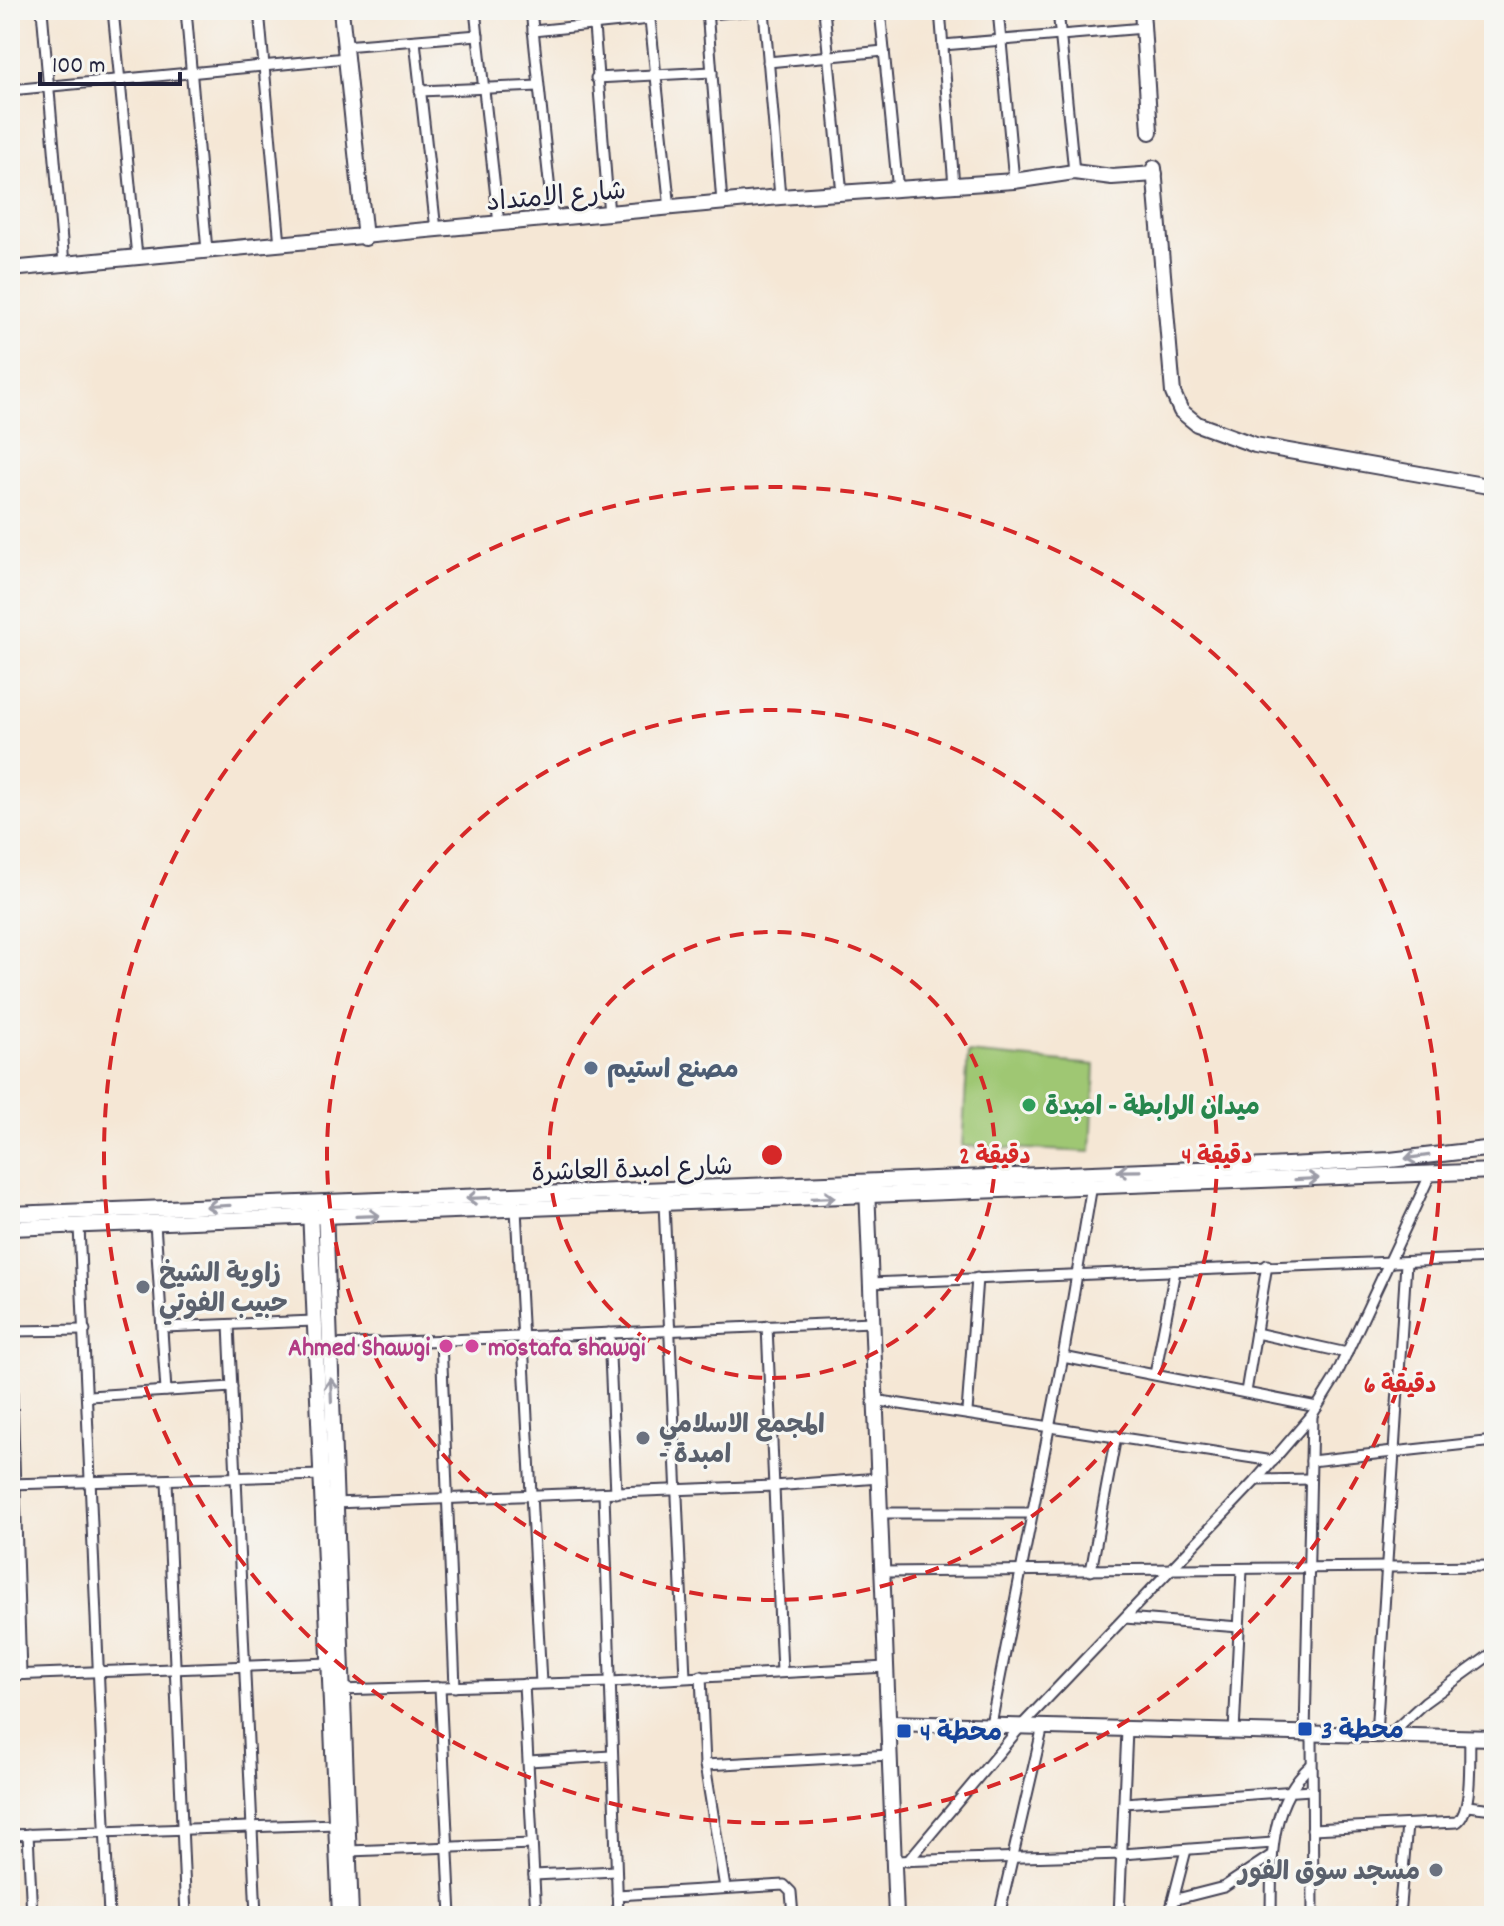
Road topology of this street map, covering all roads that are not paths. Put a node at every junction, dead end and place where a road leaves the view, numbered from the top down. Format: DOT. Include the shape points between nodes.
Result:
graph roads {
  1 [pos="42,10"];
  2 [pos="113,10"];
  3 [pos="186,10"];
  4 [pos="259,10"];
  5 [pos="341,10"];
  6 [pos="475,10"];
  7 [pos="531,10"];
  8 [pos="762,10"];
  9 [pos="824,10"];
  10 [pos="880,10"];
  11 [pos="940,10"];
  12 [pos="998,10"];
  13 [pos="1058,10"];
  14 [pos="1142,10"];
  15 [pos="708,12"];
  16 [pos="650,15"];
  17 [pos="594,26"];
  18 [pos="1144,28"];
  19 [pos="533,31"];
  20 [pos="478,35"];
  21 [pos="1061,36"];
  22 [pos="415,41"];
  23 [pos="1001,41"];
  24 [pos="943,45"];
  25 [pos="884,51"];
  26 [pos="345,52"];
  27 [pos="828,57"];
  28 [pos="768,62"];
  29 [pos="264,65"];
  30 [pos="191,72"];
  31 [pos="712,72"];
  32 [pos="655,76"];
  33 [pos="596,78"];
  34 [pos="119,81"];
  35 [pos="50,85"];
  36 [pos="538,86"];
  37 [pos="484,88"];
  38 [pos="10,90"];
  39 [pos="420,91"];
  40 [pos="1150,132"];
  41 [pos="1074,172"];
  42 [pos="1014,181"];
  43 [pos="954,186"];
  44 [pos="898,191"];
  45 [pos="842,194"];
  46 [pos="780,197"];
  47 [pos="722,203"];
  48 [pos="670,209"];
  49 [pos="609,215"];
  50 [pos="553,220"];
  51 [pos="499,224"];
  52 [pos="436,230"];
  53 [pos="365,238"];
  54 [pos="280,245"];
  55 [pos="207,251"];
  56 [pos="137,257"];
  57 [pos="64,264"];
  58 [pos="10,269"];
  59 [pos="1494,487"];
  60 [pos="1494,1148"];
  61 [pos="1494,1171"];
  62 [pos="1431,1173"];
  63 [pos="1092,1185"];
  64 [pos="867,1190"];
  65 [pos="664,1203"];
  66 [pos="516,1209"];
  67 [pos="318,1211"];
  68 [pos="10,1214"];
  69 [pos="155,1223"];
  70 [pos="79,1226"];
  71 [pos="10,1228"];
  72 [pos="1494,1258"];
  73 [pos="1388,1263"];
  74 [pos="1406,1263"];
  75 [pos="1267,1265"];
  76 [pos="1175,1271"];
  77 [pos="1078,1274"];
  78 [pos="977,1278"];
  79 [pos="870,1283"];
  80 [pos="314,1321"];
  81 [pos="872,1322"];
  82 [pos="229,1325"];
  83 [pos="767,1326"];
  84 [pos="164,1327"];
  85 [pos="85,1330"];
  86 [pos="670,1330"];
  87 [pos="10,1333"];
  88 [pos="609,1333"];
  89 [pos="1256,1333"];
  90 [pos="524,1337"];
  91 [pos="441,1340"];
  92 [pos="330,1345"];
  93 [pos="1347,1353"];
  94 [pos="1063,1357"];
  95 [pos="1155,1374"];
  96 [pos="232,1387"];
  97 [pos="166,1391"];
  98 [pos="1246,1392"];
  99 [pos="11,1395"];
  100 [pos="89,1396"];
  101 [pos="874,1400"];
  102 [pos="1315,1411"];
  103 [pos="967,1412"];
  104 [pos="1050,1425"];
  105 [pos="1116,1436"];
  106 [pos="1494,1441"];
  107 [pos="1394,1452"];
  108 [pos="1273,1461"];
  109 [pos="1311,1461"];
  110 [pos="322,1475"];
  111 [pos="879,1478"];
  112 [pos="237,1479"];
  113 [pos="1310,1479"];
  114 [pos="1256,1480"];
  115 [pos="167,1481"];
  116 [pos="93,1483"];
  117 [pos="13,1484"];
  118 [pos="774,1486"];
  119 [pos="677,1490"];
  120 [pos="616,1493"];
  121 [pos="604,1494"];
  122 [pos="531,1497"];
  123 [pos="450,1500"];
  124 [pos="334,1503"];
  125 [pos="881,1513"];
  126 [pos="1032,1513"];
  127 [pos="330,1548"];
  128 [pos="1494,1566"];
  129 [pos="1387,1567"];
  130 [pos="1310,1569"];
  131 [pos="1020,1570"];
  132 [pos="1169,1570"];
  133 [pos="1242,1570"];
  134 [pos="1091,1571"];
  135 [pos="882,1572"];
  136 [pos="1125,1618"];
  137 [pos="1239,1627"];
  138 [pos="1494,1652"];
  139 [pos="329,1663"];
  140 [pos="886,1667"];
  141 [pos="247,1668"];
  142 [pos="176,1670"];
  143 [pos="99,1672"];
  144 [pos="782,1672"];
  145 [pos="21,1674"];
  146 [pos="10,1675"];
  147 [pos="701,1676"];
  148 [pos="685,1677"];
  149 [pos="611,1682"];
  150 [pos="541,1683"];
  151 [pos="524,1684"];
  152 [pos="440,1687"];
  153 [pos="455,1687"];
  154 [pos="336,1690"];
  155 [pos="889,1723"];
  156 [pos="991,1724"];
  157 [pos="1022,1725"];
  158 [pos="1043,1726"];
  159 [pos="1127,1730"];
  160 [pos="1234,1732"];
  161 [pos="1308,1734"];
  162 [pos="1382,1736"];
  163 [pos="1470,1738"];
  164 [pos="1494,1738"];
  165 [pos="890,1755"];
  166 [pos="611,1756"];
  167 [pos="529,1761"];
  168 [pos="705,1765"];
  169 [pos="1311,1765"];
  170 [pos="1311,1790"];
  171 [pos="1289,1792"];
  172 [pos="1124,1803"];
  173 [pos="1467,1806"];
  174 [pos="1494,1809"];
  175 [pos="337,1824"];
  176 [pos="1407,1825"];
  177 [pos="252,1827"];
  178 [pos="1312,1829"];
  179 [pos="183,1830"];
  180 [pos="28,1834"];
  181 [pos="105,1834"];
  182 [pos="10,1835"];
  183 [pos="1273,1843"];
  184 [pos="532,1844"];
  185 [pos="449,1847"];
  186 [pos="1186,1850"];
  187 [pos="349,1851"];
  188 [pos="1122,1854"];
  189 [pos="1272,1855"];
  190 [pos="1013,1858"];
  191 [pos="901,1861"];
  192 [pos="616,1871"];
  193 [pos="534,1875"];
  194 [pos="725,1888"];
  195 [pos="617,1895"];
  196 [pos="1173,1900"];
  197 [pos="32,1916"];
  198 [pos="109,1916"];
  199 [pos="186,1916"];
  200 [pos="256,1916"];
  201 [pos="340,1916"];
  202 [pos="351,1916"];
  203 [pos="451,1916"];
  204 [pos="536,1916"];
  205 [pos="618,1916"];
  206 [pos="793,1916"];
  207 [pos="896,1916"];
  208 [pos="999,1916"];
  209 [pos="1119,1916"];
  210 [pos="1169,1916"];
  211 [pos="1271,1916"];
  212 [pos="1313,1916"];
  213 [pos="1399,1916"];
  1 -- 35 [label="street"];
  2 -- 34 [label="street"];
  3 -- 30 [label="street"];
  4 -- 29 [label="street"];
  5 -- 26 [label="main road"];
  6 -- 20 [label="street"];
  7 -- 19 [label="street"];
  8 -- 15 [label="street"];
  8 -- 28 [label="street"];
  9 -- 27 [label="street"];
  10 -- 25 [label="street"];
  11 -- 24 [label="street"];
  12 -- 23 [label="street"];
  13 -- 21 [label="street"];
  14 -- 18 [label="main road"];
  15 -- 31 [label="street"];
  16 -- 17 [label="street"];
  16 -- 32 [label="street"];
  17 -- 19 [label="street"];
  17 -- 33 [label="street"];
  18 -- 21 [label="street"];
  18 -- 40 [label="main road"];
  19 -- 36 [label="street"];
  20 -- 22 [label="street"];
  20 -- 37 [label="street"];
  21 -- 23 [label="street"];
  21 -- 41 [label="street"];
  22 -- 26 [label="street"];
  22 -- 39 [label="street"];
  23 -- 24 [label="street"];
  23 -- 42 [label="street"];
  24 -- 43 [label="street"];
  25 -- 27 [label="street"];
  25 -- 44 [label="street"];
  26 -- 29 [label="street"];
  26 -- 53 [label="main road"];
  27 -- 28 [label="street"];
  27 -- 45 [label="street"];
  28 -- 46 [label="street"];
  29 -- 30 [label="street"];
  29 -- 54 [label="street"];
  30 -- 34 [label="street"];
  30 -- 55 [label="street"];
  31 -- 32 [label="street"];
  31 -- 47 [label="street"];
  32 -- 33 [label="street"];
  32 -- 48 [label="street"];
  33 -- 49 [label="street"];
  34 -- 35 [label="street"];
  34 -- 56 [label="street"];
  35 -- 38 [label="street"];
  35 -- 57 [label="street"];
  36 -- 37 [label="street"];
  36 -- 50 [label="street"];
  37 -- 39 [label="street"];
  37 -- 51 [label="street"];
  39 -- 52 [label="street"];
  41 -- 42 [label="main road, شارع الامتداد"];
  41 -- 59 [label="main road, شارع الامتداد" via="1154,169 1173,393 1189,418 1255,445"];
  42 -- 43 [label="main road, شارع الامتداد"];
  43 -- 44 [label="main road, شارع الامتداد"];
  44 -- 45 [label="main road, شارع الامتداد"];
  45 -- 46 [label="main road, شارع الامتداد"];
  46 -- 47 [label="main road, شارع الامتداد"];
  47 -- 48 [label="main road, شارع الامتداد"];
  48 -- 49 [label="main road, شارع الامتداد"];
  49 -- 50 [label="main road, شارع الامتداد"];
  50 -- 51 [label="main road, شارع الامتداد"];
  51 -- 52 [label="main road, شارع الامتداد"];
  52 -- 53 [label="main road, شارع الامتداد"];
  53 -- 54 [label="main road, شارع الامتداد"];
  54 -- 55 [label="main road, شارع الامتداد"];
  55 -- 56 [label="main road, شارع الامتداد"];
  56 -- 57 [label="main road, شارع الامتداد"];
  57 -- 58 [label="main road, شارع الامتداد"];
  60 -- 64 [label="main road, شارع امبدة العاشرة, one-way" via="1390,1160"];
  61 -- 62 [label="main road, شارع امبدة العاشرة"];
  63 -- 62 [label="main road, شارع امبدة العاشرة, one-way"];
  62 -- 73 [label="street"];
  63 -- 64 [label="main road, شارع امبدة العاشرة"];
  63 -- 77 [label="street"];
  65 -- 64 [label="main road, شارع امبدة العاشرة, one-way"];
  64 -- 67 [label="main road, شارع امبدة العاشرة, one-way"];
  64 -- 79 [label="main road"];
  65 -- 66 [label="main road, شارع امبدة العاشرة"];
  65 -- 86 [label="street"];
  67 -- 66 [label="main road, شارع امبدة العاشرة, one-way"];
  66 -- 90 [label="street"];
  67 -- 68 [label="main road, شارع امبدة العاشرة, one-way"];
  67 -- 69 [label="main road, شارع امبدة العاشرة"];
  67 -- 80 [label="main road"];
  67 -- 92 [label="main road"];
  69 -- 70 [label="main road, شارع امبدة العاشرة"];
  69 -- 84 [label="street"];
  70 -- 71 [label="main road, شارع امبدة العاشرة"];
  70 -- 85 [label="street"];
  72 -- 74 [label="street"];
  73 -- 74 [label="street"];
  73 -- 75 [label="street"];
  73 -- 93 [label="street"];
  74 -- 107 [label="street"];
  75 -- 76 [label="street"];
  75 -- 89 [label="street"];
  76 -- 77 [label="street"];
  76 -- 95 [label="street"];
  77 -- 78 [label="street"];
  77 -- 94 [label="street"];
  78 -- 79 [label="street"];
  78 -- 103 [label="street"];
  79 -- 81 [label="main road"];
  80 -- 82 [label="street"];
  80 -- 110 [label="main road"];
  81 -- 83 [label="street"];
  81 -- 101 [label="main road"];
  82 -- 84 [label="street"];
  82 -- 96 [label="street"];
  83 -- 86 [label="street"];
  83 -- 118 [label="street"];
  84 -- 97 [label="street"];
  85 -- 87 [label="street"];
  85 -- 100 [label="street"];
  86 -- 88 [label="street"];
  86 -- 119 [label="street"];
  87 -- 99 [label="street"];
  88 -- 90 [label="street"];
  88 -- 120 [label="street"];
  89 -- 93 [label="street"];
  89 -- 98 [label="street"];
  90 -- 91 [label="street"];
  90 -- 122 [label="street"];
  91 -- 92 [label="street"];
  91 -- 123 [label="street"];
  124 -- 92 [label="main road, one-way"];
  93 -- 102 [label="street"];
  94 -- 95 [label="street"];
  94 -- 104 [label="street"];
  95 -- 98 [label="street"];
  96 -- 97 [label="street"];
  96 -- 112 [label="street"];
  97 -- 100 [label="street"];
  98 -- 102 [label="street"];
  99 -- 117 [label="street"];
  100 -- 116 [label="street"];
  101 -- 103 [label="street"];
  101 -- 111 [label="main road"];
  102 -- 108 [label="street"];
  102 -- 109 [label="street"];
  103 -- 104 [label="street"];
  104 -- 105 [label="street"];
  104 -- 126 [label="street"];
  105 -- 108 [label="street"];
  105 -- 134 [label="street"];
  106 -- 107 [label="street"];
  107 -- 109 [label="street"];
  107 -- 129 [label="street"];
  108 -- 114 [label="street"];
  109 -- 113 [label="street"];
  110 -- 112 [label="street"];
  110 -- 127 [label="main road"];
  111 -- 118 [label="street"];
  111 -- 125 [label="main road"];
  112 -- 115 [label="street"];
  112 -- 141 [label="street"];
  113 -- 114 [label="street"];
  113 -- 130 [label="street"];
  114 -- 132 [label="street"];
  115 -- 116 [label="street"];
  115 -- 142 [label="street"];
  116 -- 117 [label="street"];
  116 -- 143 [label="street"];
  117 -- 145 [label="street"];
  118 -- 119 [label="street"];
  118 -- 144 [label="street"];
  119 -- 120 [label="street"];
  119 -- 148 [label="street"];
  120 -- 121 [label="street"];
  121 -- 122 [label="street"];
  121 -- 149 [label="street"];
  122 -- 123 [label="street"];
  122 -- 150 [label="street"];
  123 -- 124 [label="street"];
  123 -- 153 [label="street"];
  124 -- 127 [label="main road"];
  125 -- 126 [label="street"];
  125 -- 135 [label="main road"];
  126 -- 131 [label="street"];
  127 -- 139 [label="main road"];
  127 -- 154 [label="main road"];
  128 -- 129 [label="street"];
  129 -- 130 [label="street"];
  129 -- 162 [label="street"];
  130 -- 133 [label="street"];
  130 -- 161 [label="street"];
  131 -- 134 [label="street"];
  131 -- 135 [label="street"];
  131 -- 156 [label="street"];
  132 -- 133 [label="street"];
  132 -- 134 [label="street"];
  132 -- 136 [label="street"];
  133 -- 137 [label="street"];
  135 -- 140 [label="main road"];
  136 -- 137 [label="street"];
  136 -- 157 [label="street"];
  137 -- 160 [label="street"];
  138 -- 162 [label="street"];
  139 -- 141 [label="street"];
  139 -- 154 [label="main road"];
  140 -- 144 [label="street"];
  140 -- 155 [label="main road"];
  141 -- 142 [label="street"];
  141 -- 177 [label="street"];
  142 -- 143 [label="street"];
  142 -- 179 [label="street"];
  143 -- 145 [label="street"];
  143 -- 181 [label="street"];
  144 -- 147 [label="street"];
  145 -- 146 [label="street"];
  147 -- 148 [label="street"];
  147 -- 168 [label="street"];
  148 -- 149 [label="street"];
  149 -- 150 [label="street"];
  149 -- 166 [label="street"];
  150 -- 151 [label="street"];
  151 -- 153 [label="street"];
  151 -- 167 [label="street"];
  152 -- 153 [label="street"];
  152 -- 154 [label="street"];
  152 -- 185 [label="street"];
  154 -- 175 [label="main road"];
  154 -- 187 [label="main road"];
  155 -- 156 [label="main road"];
  155 -- 165 [label="main road"];
  156 -- 157 [label="main road"];
  157 -- 158 [label="main road"];
  157 -- 191 [label="street"];
  158 -- 159 [label="main road"];
  158 -- 190 [label="street"];
  159 -- 160 [label="main road"];
  159 -- 172 [label="street"];
  160 -- 161 [label="main road"];
  161 -- 162 [label="main road"];
  161 -- 169 [label="street"];
  162 -- 163 [label="main road"];
  163 -- 164 [label="main road"];
  163 -- 173 [label="street"];
  165 -- 168 [label="street"];
  165 -- 191 [label="main road"];
  166 -- 167 [label="street"];
  166 -- 192 [label="street"];
  167 -- 184 [label="street"];
  168 -- 194 [label="street"];
  169 -- 170 [label="street"];
  169 -- 171 [label="street"];
  170 -- 171 [label="street"];
  170 -- 178 [label="street"];
  171 -- 172 [label="street"];
  171 -- 183 [label="street"];
  172 -- 188 [label="street"];
  173 -- 174 [label="street"];
  173 -- 176 [label="street" via="1457,1822"];
  175 -- 177 [label="street"];
  175 -- 201 [label="main road"];
  176 -- 178 [label="street"];
  176 -- 213 [label="street"];
  177 -- 179 [label="street"];
  177 -- 200 [label="street"];
  178 -- 212 [label="street"];
  179 -- 181 [label="street"];
  179 -- 199 [label="street"];
  180 -- 181 [label="street"];
  180 -- 182 [label="street"];
  180 -- 197 [label="street"];
  181 -- 198 [label="street"];
  183 -- 186 [label="street"];
  183 -- 189 [label="street"];
  184 -- 185 [label="street"];
  184 -- 193 [label="street"];
  185 -- 187 [label="street"];
  185 -- 203 [label="street"];
  186 -- 188 [label="street"];
  186 -- 196 [label="street"];
  187 -- 202 [label="main road"];
  188 -- 190 [label="street"];
  188 -- 209 [label="street"];
  189 -- 196 [label="street" via="1224,1887"];
  189 -- 211 [label="street"];
  190 -- 191 [label="street"];
  190 -- 208 [label="street"];
  191 -- 207 [label="main road"];
  192 -- 193 [label="street"];
  192 -- 195 [label="street"];
  193 -- 204 [label="street"];
  194 -- 195 [label="street"];
  194 -- 206 [label="street" via="789,1887"];
  195 -- 205 [label="street"];
  196 -- 210 [label="street"];
}
